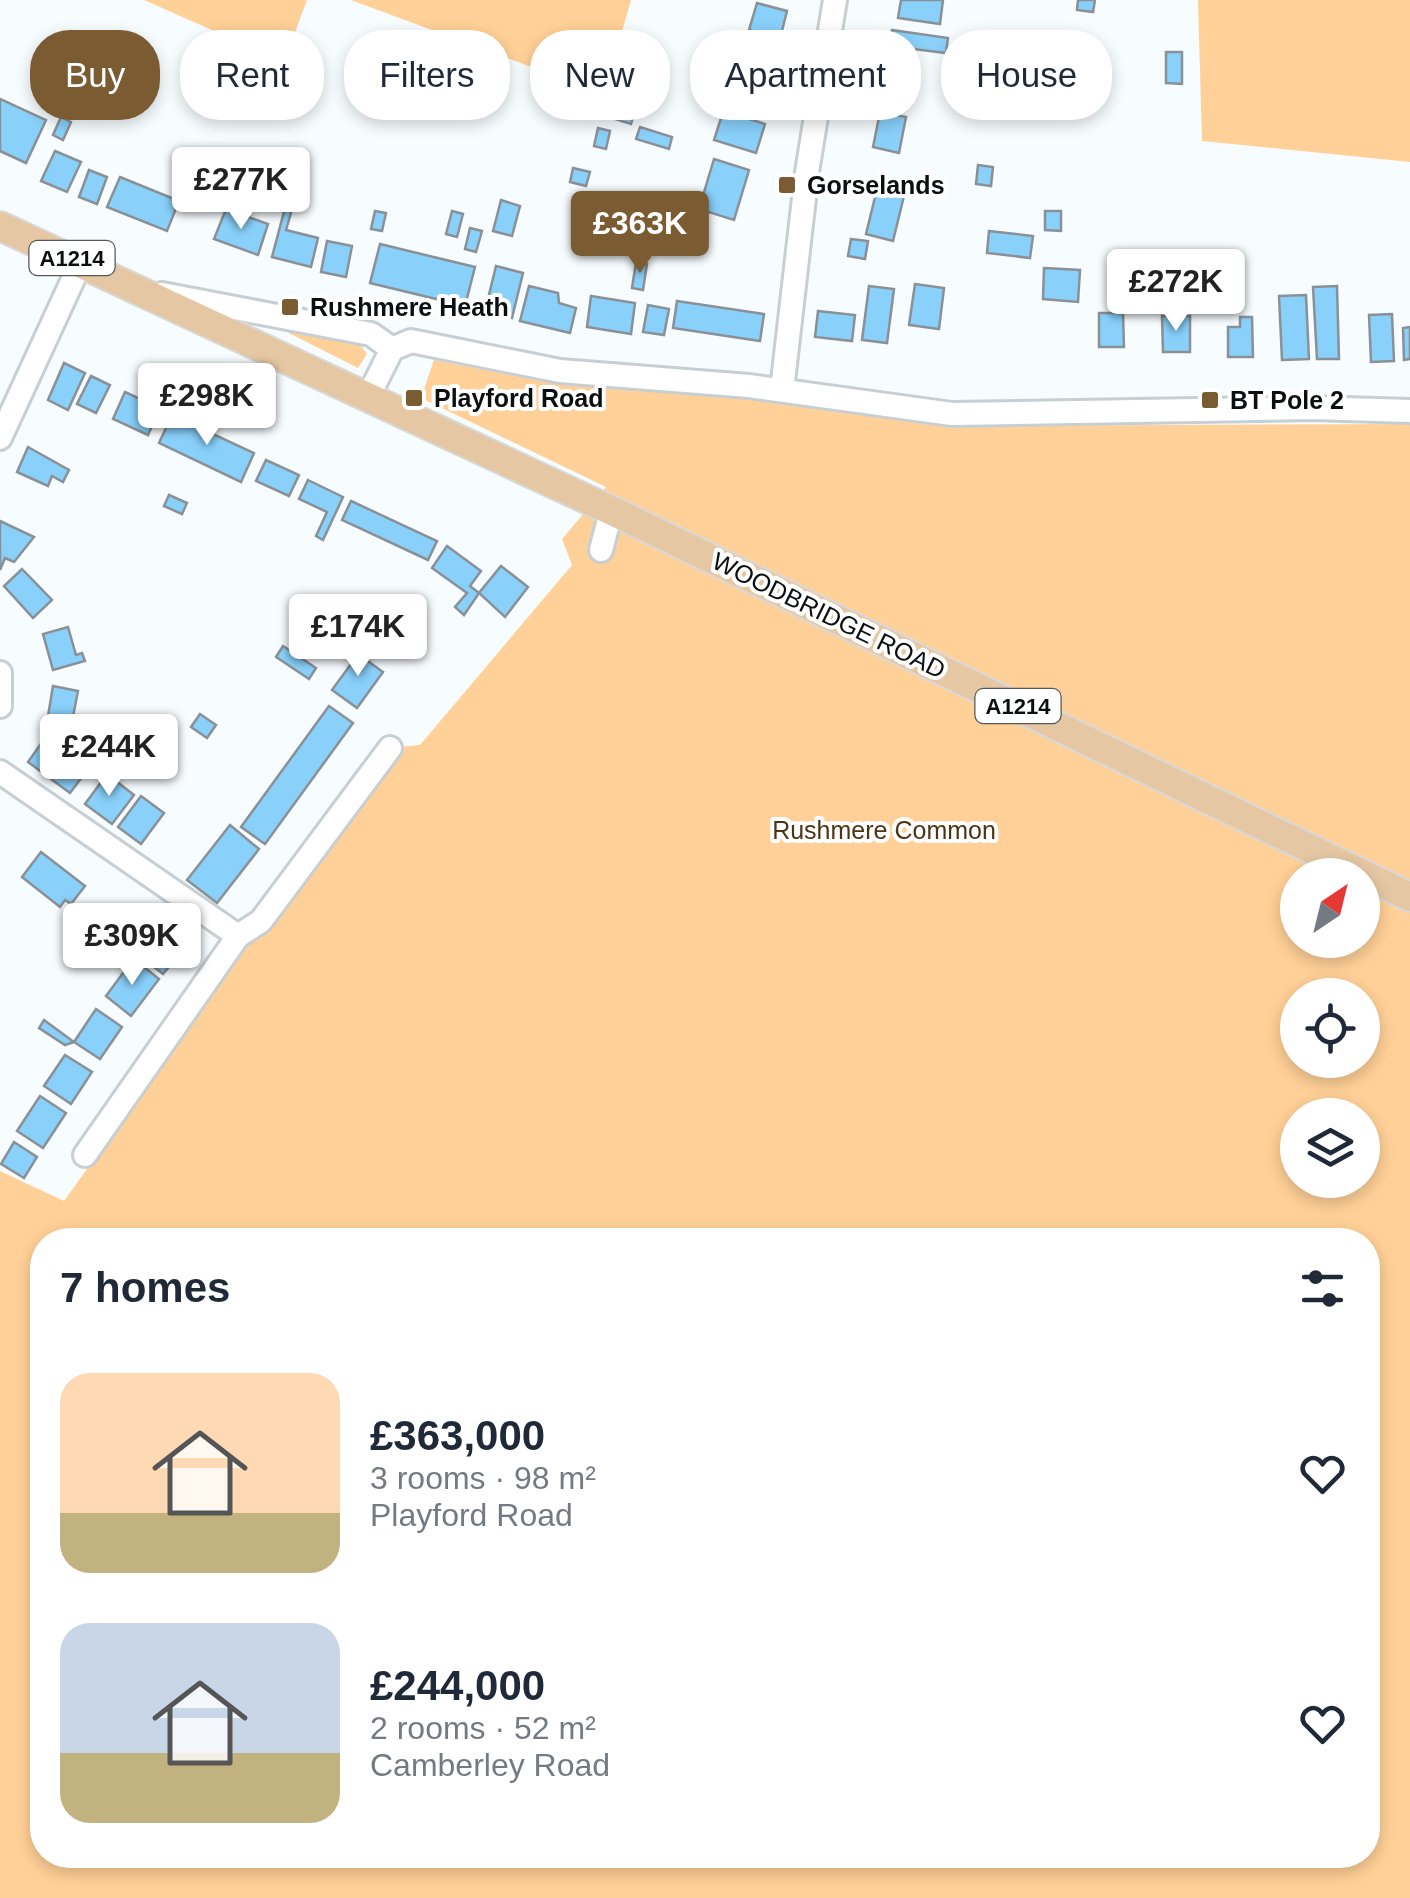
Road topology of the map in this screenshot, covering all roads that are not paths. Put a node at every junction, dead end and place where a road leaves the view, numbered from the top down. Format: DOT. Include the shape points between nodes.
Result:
graph roads {
  1 [pos="836,0"];
  2 [pos="0,226"];
  3 [pos="80,262"];
  4 [pos="144,290"];
  5 [pos="392,349"];
  6 [pos="782,390"];
  7 [pos="368,397"];
  8 [pos="1410,411"];
  9 [pos="0,438"];
  10 [pos="618,514"];
  11 [pos="600,550"];
  12 [pos="0,672"];
  13 [pos="0,706"];
  14 [pos="390,748"];
  15 [pos="0,772"];
  16 [pos="1410,897"];
  17 [pos="238,936"];
  18 [pos="85,1156"];
  1 -- 6 [label="street" via="807,172"];
  2 -- 3 [label="main road, A1214"];
  3 -- 4 [label="main road, A1214"];
  3 -- 9 [label="street"];
  4 -- 5 [label="street" via="371,334"];
  4 -- 7 [label="main road, A1214"];
  5 -- 6 [label="street" via="411,341 560,372"];
  5 -- 7 [label="street"];
  6 -- 8 [label="street" via="952,414"];
  7 -- 10 [label="main road, A1214"];
  10 -- 11 [label="street"];
  10 -- 16 [label="main road, WOODBRIDGE ROAD / A1214"];
  12 -- 13 [label="street"];
  14 -- 17 [label="street" via="260,921"];
  15 -- 17 [label="street"];
  17 -- 18 [label="street"];
}
